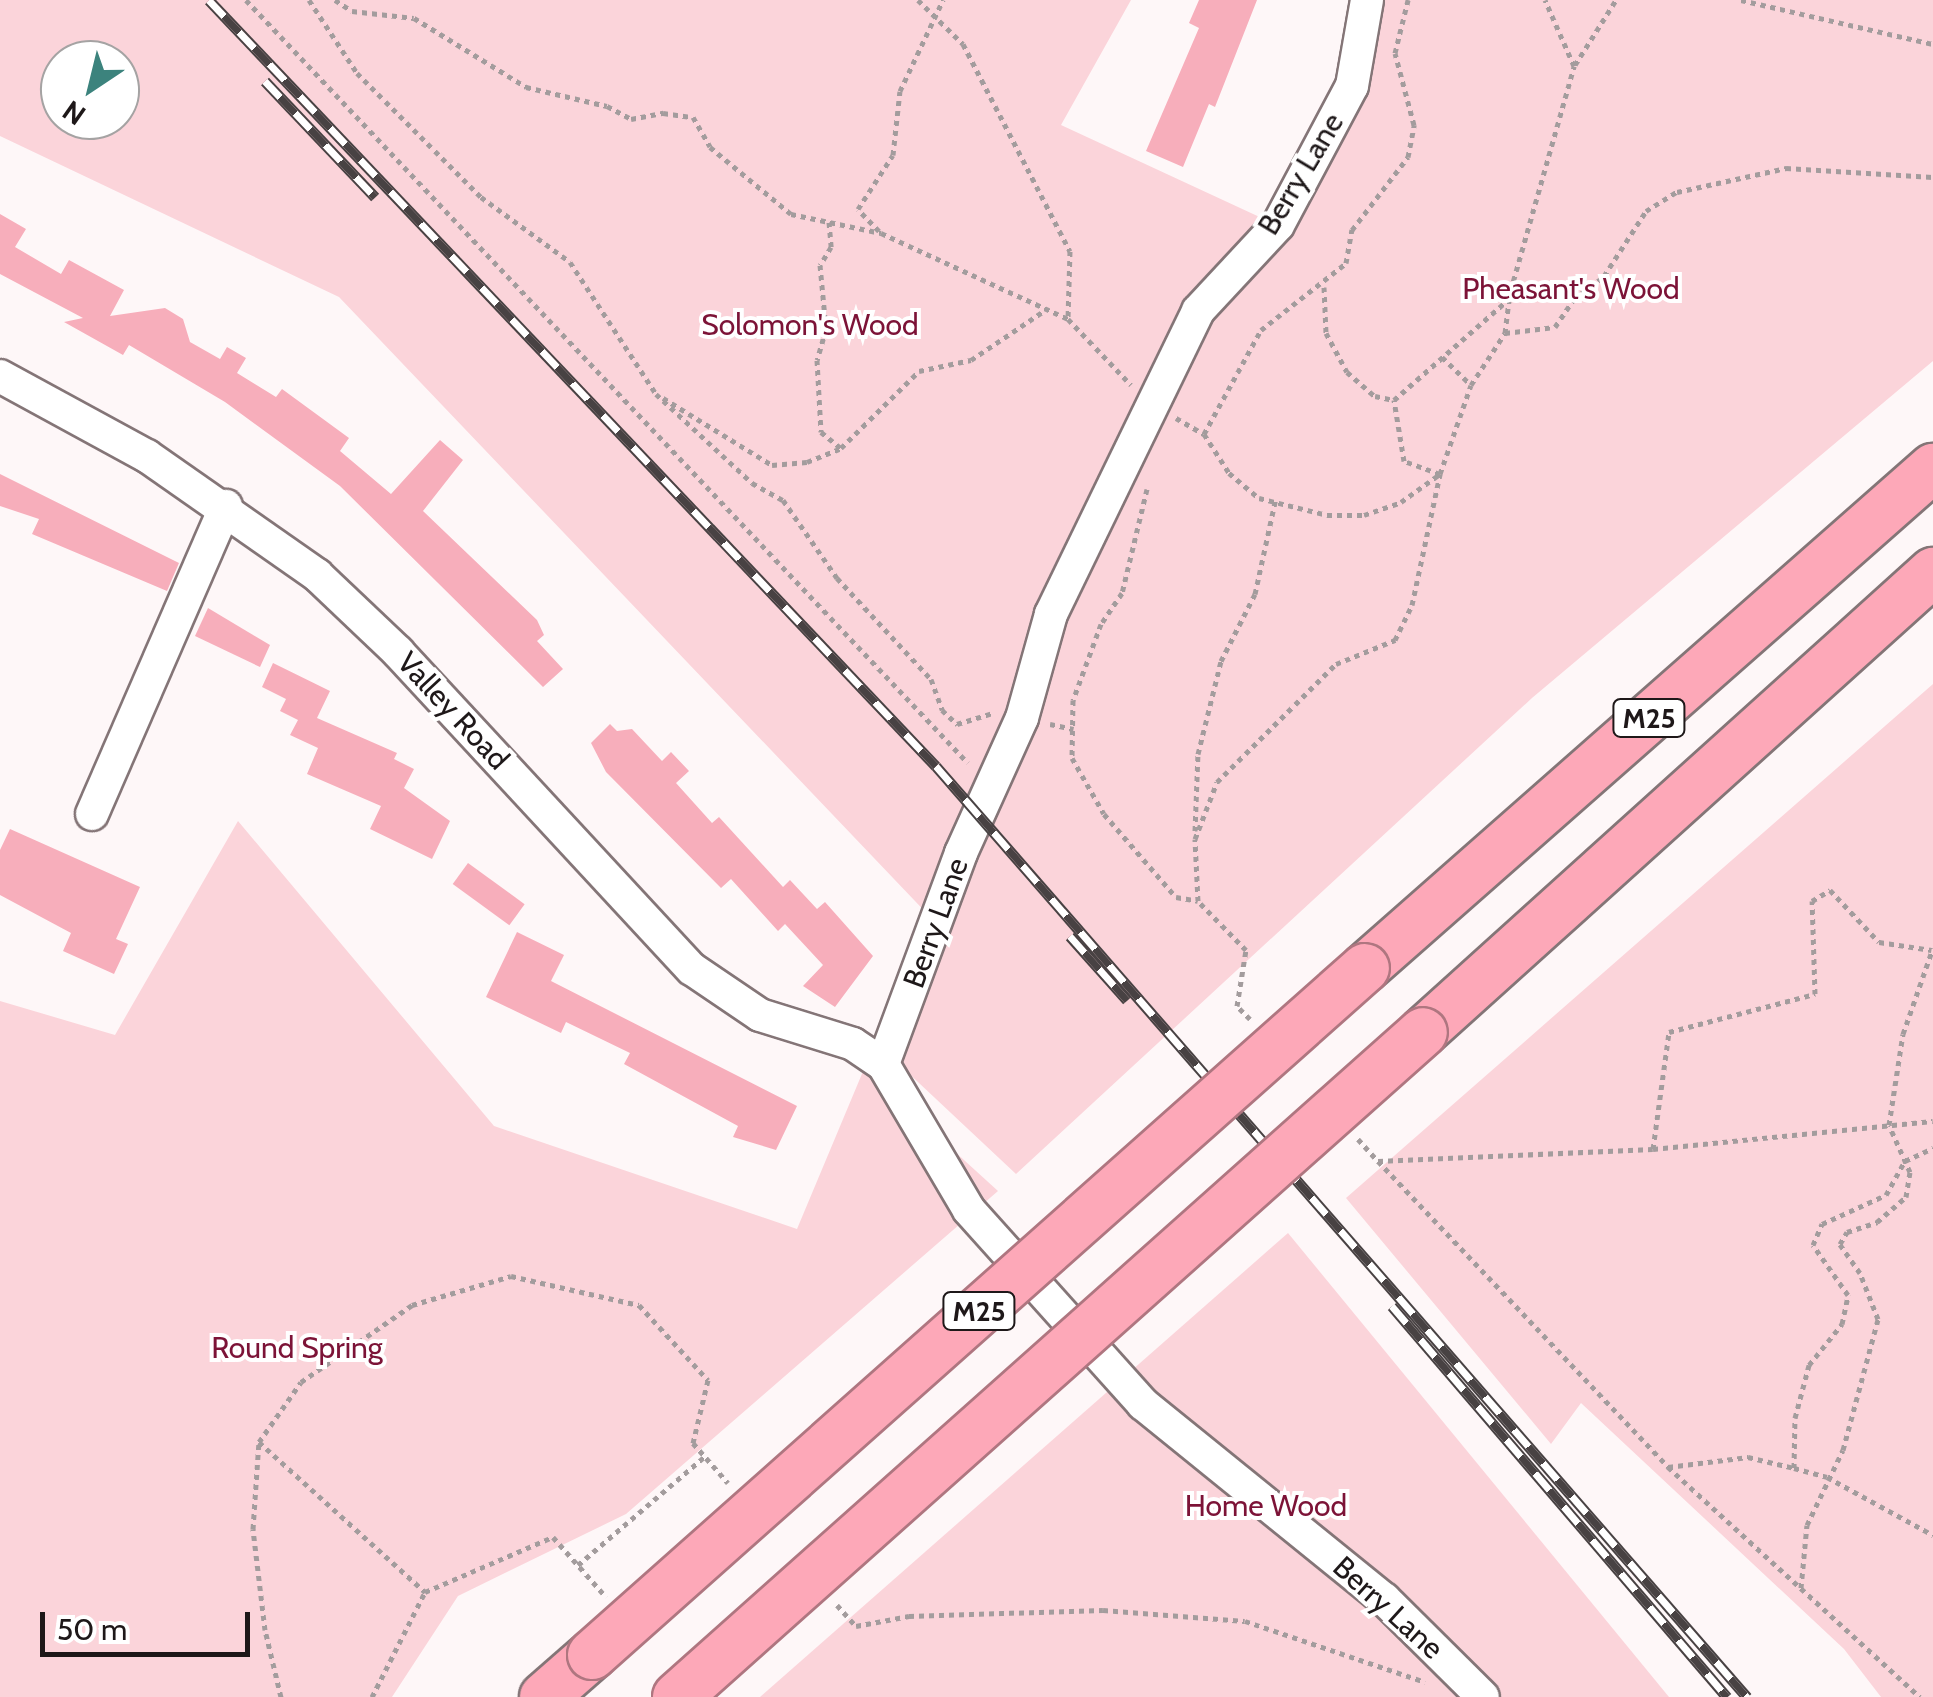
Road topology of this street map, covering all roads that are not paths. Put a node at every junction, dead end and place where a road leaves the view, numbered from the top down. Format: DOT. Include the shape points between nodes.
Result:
graph roads {
  1 [pos="1367,0"];
  2 [pos="0,376"];
  3 [pos="1933,468"];
  4 [pos="226,506"];
  5 [pos="1933,572"];
  6 [pos="92,814"];
  7 [pos="883,1064"];
  8 [pos="544,1697"];
  9 [pos="677,1697"];
  10 [pos="1482,1697"];
  1 -- 7 [label="street, Berry Lane" via="1352,86 1278,225 1198,311 1052,614 1022,718"];
  2 -- 4 [label="street, Valley Road"];
  3 -- 8 [label="highway, M25, bridge"];
  4 -- 6 [label="street"];
  4 -- 7 [label="street, Valley Road" via="318,575 398,652 692,969 764,1018 853,1044"];
  5 -- 9 [label="highway, M25, bridge"];
  7 -- 10 [label="street, Berry Lane" via="968,1210 1143,1404 1384,1598"];
}
